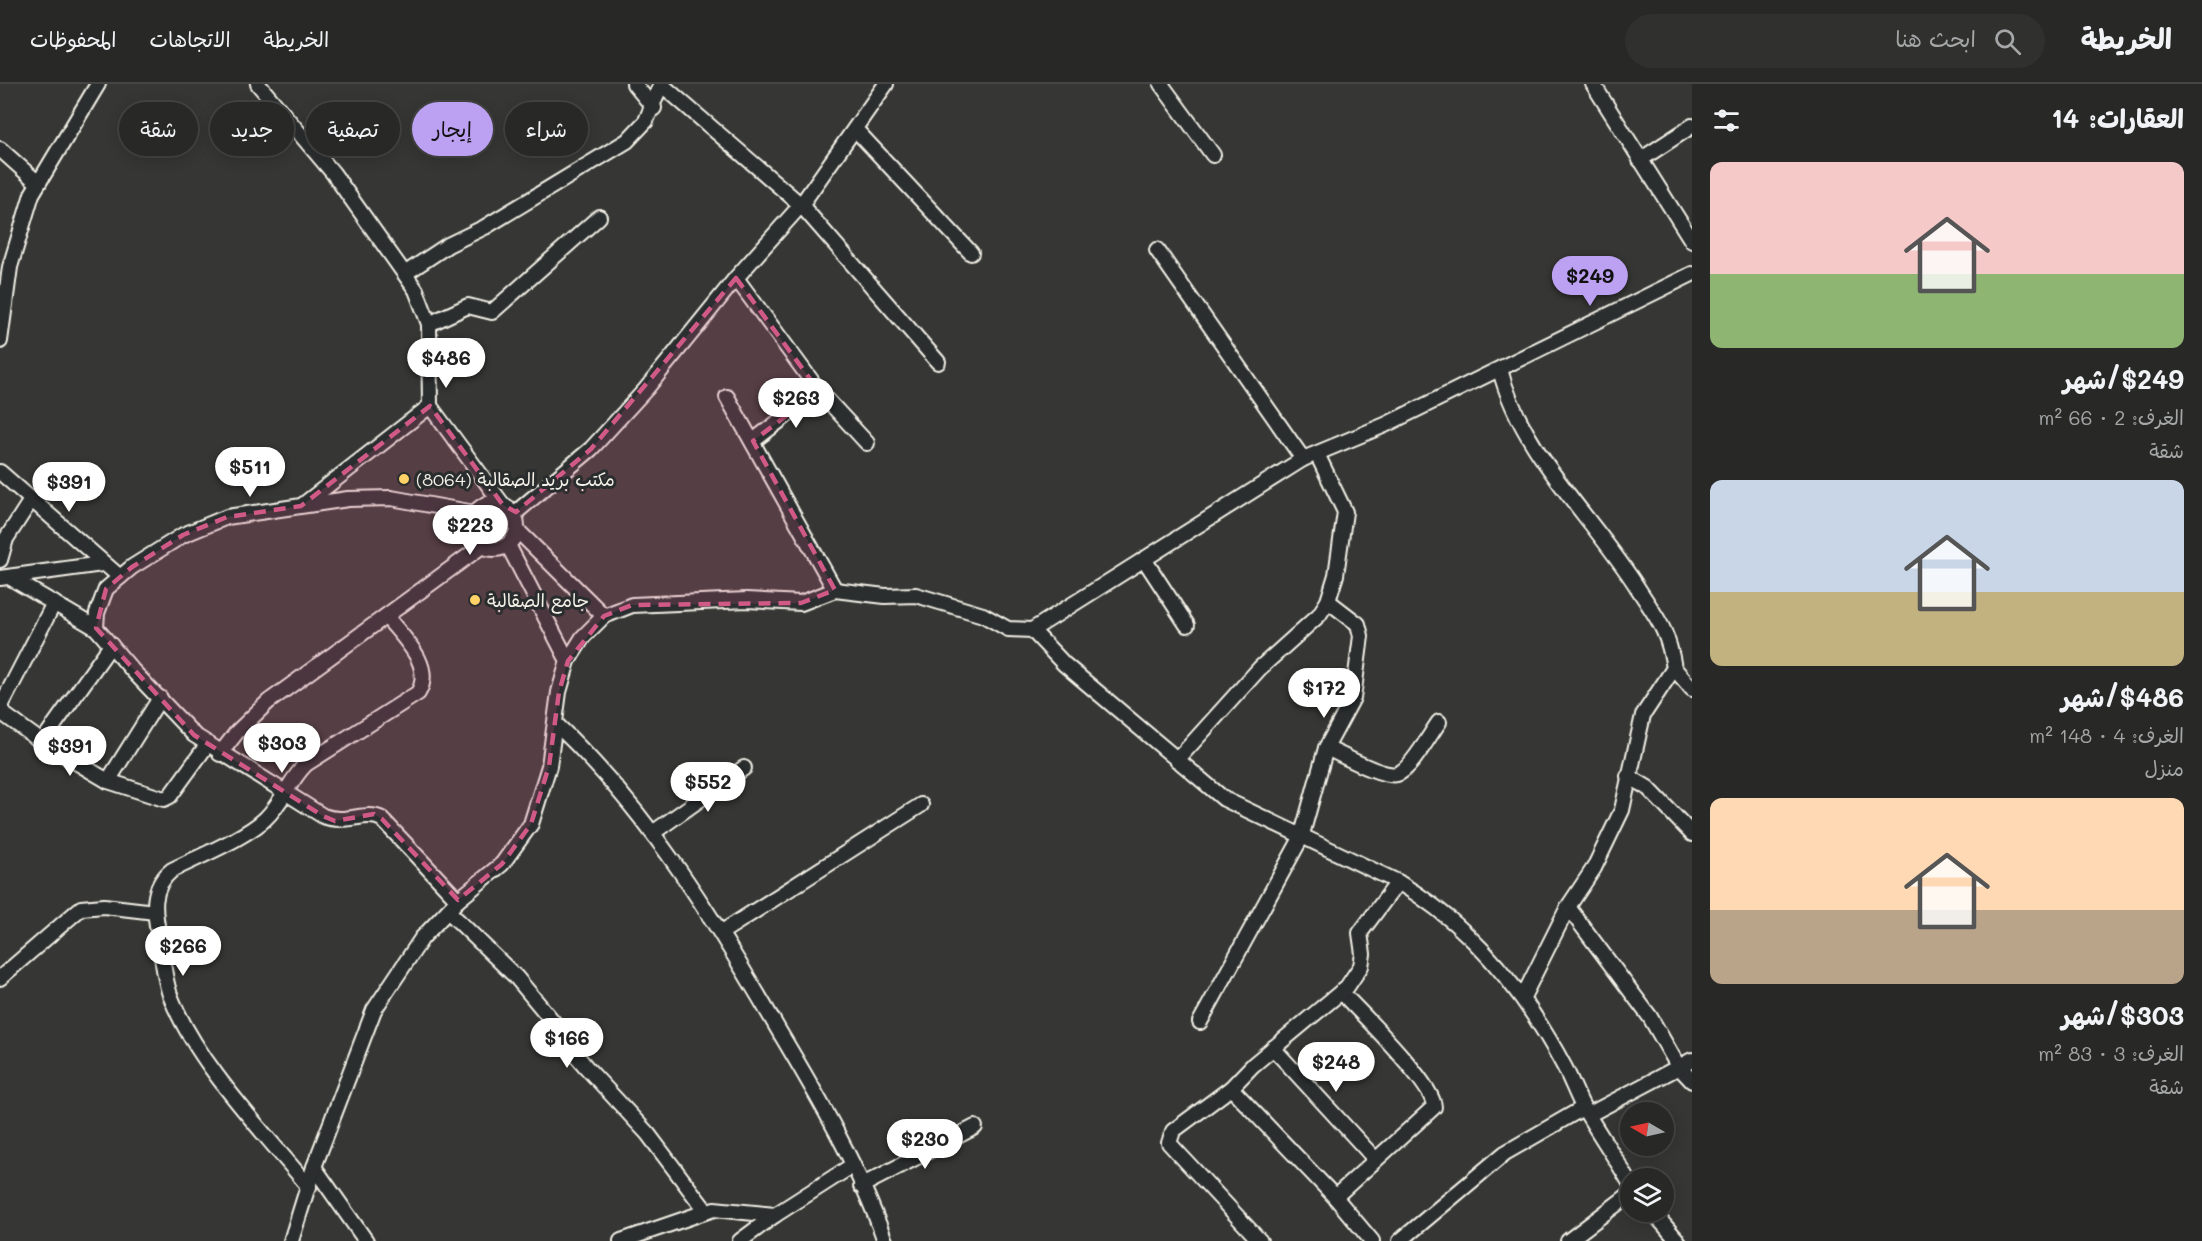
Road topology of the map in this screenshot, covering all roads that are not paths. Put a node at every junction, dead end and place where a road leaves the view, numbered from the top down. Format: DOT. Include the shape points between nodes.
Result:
graph roads {
  1 [pos="98,84"];
  2 [pos="258,84"];
  3 [pos="634,84"];
  4 [pos="661,84"];
  5 [pos="886,84"];
  6 [pos="1161,84"];
  7 [pos="1596,85"];
  8 [pos="654,108"];
  9 [pos="1692,126"];
  10 [pos="855,129"];
  11 [pos="0,149"];
  12 [pos="1212,155"];
  13 [pos="1640,160"];
  14 [pos="38,183"];
  15 [pos="801,204"];
  16 [pos="599,217"];
  17 [pos="1692,242"];
  18 [pos="1157,250"];
  19 [pos="971,252"];
  20 [pos="406,273"];
  21 [pos="1692,274"];
  22 [pos="736,278"];
  23 [pos="429,324"];
  24 [pos="0,341"];
  25 [pos="938,362"];
  26 [pos="1500,369"];
  27 [pos="819,391"];
  28 [pos="727,397"];
  29 [pos="430,406"];
  30 [pos="753,441"];
  31 [pos="867,443"];
  32 [pos="1317,453"];
  33 [pos="1303,459"];
  34 [pos="0,472"];
  35 [pos="31,500"];
  36 [pos="502,505"];
  37 [pos="301,506"];
  38 [pos="475,513"];
  39 [pos="514,514"];
  40 [pos="517,530"];
  41 [pos="508,545"];
  42 [pos="482,546"];
  43 [pos="1144,558"];
  44 [pos="0,560"];
  45 [pos="102,564"];
  46 [pos="120,577"];
  47 [pos="5,578"];
  48 [pos="835,590"];
  49 [pos="1328,601"];
  50 [pos="54,603"];
  51 [pos="386,616"];
  52 [pos="604,616"];
  53 [pos="1187,625"];
  54 [pos="96,628"];
  55 [pos="1032,630"];
  56 [pos="111,645"];
  57 [pos="568,661"];
  58 [pos="1674,668"];
  59 [pos="1692,688"];
  60 [pos="160,698"];
  61 [pos="1439,722"];
  62 [pos="556,724"];
  63 [pos="42,742"];
  64 [pos="207,745"];
  65 [pos="1326,748"];
  66 [pos="220,754"];
  67 [pos="1177,760"];
  68 [pos="744,768"];
  69 [pos="1628,776"];
  70 [pos="108,782"];
  71 [pos="283,793"];
  72 [pos="921,805"];
  73 [pos="654,832"];
  74 [pos="1692,834"];
  75 [pos="1301,838"];
  76 [pos="1398,882"];
  77 [pos="458,900"];
  78 [pos="1568,907"];
  79 [pos="448,911"];
  80 [pos="155,912"];
  81 [pos="722,932"];
  82 [pos="0,978"];
  83 [pos="1341,992"];
  84 [pos="1523,997"];
  85 [pos="1200,1022"];
  86 [pos="1273,1048"];
  87 [pos="1692,1060"];
  88 [pos="1678,1066"];
  89 [pos="1692,1081"];
  90 [pos="1231,1088"];
  91 [pos="1587,1111"];
  92 [pos="975,1127"];
  93 [pos="1375,1159"];
  94 [pos="853,1165"];
  95 [pos="314,1167"];
  96 [pos="1621,1168"];
  97 [pos="861,1186"];
  98 [pos="309,1187"];
  99 [pos="1335,1197"];
  100 [pos="1620,1202"];
  101 [pos="706,1211"];
  102 [pos="775,1215"];
  103 [pos="1662,1222"];
  104 [pos="291,1241"];
  105 [pos="366,1241"];
  106 [pos="621,1241"];
  107 [pos="741,1241"];
  108 [pos="885,1241"];
  109 [pos="1260,1241"];
  110 [pos="1372,1241"];
  111 [pos="1401,1241"];
  112 [pos="1568,1241"];
  113 [pos="1678,1241"];
  1 -- 14 [label="street"];
  2 -- 20 [label="street" via="333,174"];
  3 -- 8 [label="street"];
  4 -- 8 [label="street"];
  4 -- 15 [label="street"];
  5 -- 10 [label="street"];
  6 -- 12 [label="street"];
  7 -- 13 [label="street"];
  8 -- 20 [label="street" via="627,141 485,227 448,244"];
  9 -- 13 [label="street"];
  10 -- 15 [label="street"];
  10 -- 19 [label="street"];
  11 -- 14 [label="street"];
  13 -- 17 [label="street"];
  14 -- 24 [label="street" via="9,267"];
  15 -- 22 [label="street"];
  15 -- 25 [label="street"];
  16 -- 23 [label="street" via="492,312 468,306"];
  18 -- 33 [label="street"];
  20 -- 23 [label="street"];
  21 -- 26 [label="street"];
  22 -- 27 [label="street"];
  22 -- 39 [label="street" via="646,389 591,449"];
  23 -- 29 [label="street"];
  26 -- 32 [label="street"];
  26 -- 58 [label="street" via="1520,423 1620,558 1667,634"];
  27 -- 30 [label="street"];
  27 -- 31 [label="street"];
  28 -- 30 [label="street"];
  29 -- 36 [label="street"];
  29 -- 37 [label="street"];
  30 -- 48 [label="street"];
  32 -- 33 [label="street"];
  32 -- 49 [label="street" via="1345,512"];
  33 -- 43 [label="street"];
  34 -- 35 [label="street"];
  35 -- 44 [label="street" via="6,539"];
  35 -- 45 [label="street"];
  36 -- 38 [label="street" via="488,504"];
  36 -- 39 [label="street"];
  37 -- 38 [label="street" via="391,498"];
  37 -- 46 [label="street" via="227,517 204,525 156,551"];
  38 -- 42 [label="street" via="473,535"];
  39 -- 40 [label="street"];
  40 -- 41 [label="street"];
  40 -- 52 [label="street"];
  41 -- 42 [label="street" via="495,549"];
  41 -- 57 [label="street"];
  42 -- 51 [label="street"];
  43 -- 53 [label="street"];
  43 -- 55 [label="street"];
  45 -- 46 [label="street"];
  45 -- 47 [label="street"];
  46 -- 54 [label="street" via="106,589"];
  47 -- 50 [label="street"];
  48 -- 52 [label="street" via="801,603 747,600 632,605"];
  48 -- 55 [label="street" via="916,595 983,615 1008,629"];
  49 -- 65 [label="street" via="1358,624 1361,636 1353,698"];
  49 -- 67 [label="street" via="1319,615 1260,669"];
  50 -- 54 [label="street"];
  50 -- 63 [label="street" via="2,704 2,713"];
  51 -- 66 [label="street" via="268,702"];
  51 -- 71 [label="street" via="421,664 424,679 418,693 306,764 291,778"];
  52 -- 57 [label="street" via="583,637"];
  54 -- 56 [label="street"];
  55 -- 67 [label="street" via="1064,664"];
  56 -- 60 [label="street"];
  56 -- 63 [label="street"];
  57 -- 62 [label="street" via="558,692"];
  58 -- 59 [label="street"];
  58 -- 69 [label="street" via="1643,715"];
  60 -- 64 [label="street"];
  60 -- 70 [label="street"];
  61 -- 65 [label="street" via="1408,767 1397,774 1382,772"];
  62 -- 73 [label="street"];
  62 -- 77 [label="street" via="549,766 531,824 502,864"];
  63 -- 70 [label="street"];
  64 -- 66 [label="street"];
  64 -- 70 [label="street" via="164,799"];
  65 -- 75 [label="street"];
  66 -- 71 [label="street"];
  67 -- 75 [label="street" via="1224,799"];
  68 -- 73 [label="street"];
  69 -- 74 [label="street" via="1648,788"];
  69 -- 78 [label="street" via="1622,810 1594,868"];
  71 -- 77 [label="street" via="335,821 374,814"];
  71 -- 80 [label="street" via="264,821 161,879 155,894"];
  72 -- 81 [label="street"];
  73 -- 81 [label="street"];
  75 -- 76 [label="street"];
  75 -- 85 [label="street"];
  76 -- 83 [label="street" via="1360,933 1361,966"];
  76 -- 84 [label="street" via="1425,898 1490,956"];
  77 -- 79 [label="street"];
  78 -- 84 [label="street"];
  78 -- 88 [label="street" via="1650,1017"];
  79 -- 95 [label="street" via="422,938 374,1010"];
  79 -- 101 [label="street" via="516,977 586,1067 648,1134"];
  80 -- 82 [label="street" via="104,906 81,908"];
  80 -- 98 [label="street" via="170,994 200,1054"];
  81 -- 94 [label="street"];
  83 -- 86 [label="street"];
  83 -- 93 [label="street" via="1414,1072 1434,1101 1430,1112"];
  84 -- 91 [label="street"];
  86 -- 90 [label="street"];
  86 -- 93 [label="street"];
  87 -- 88 [label="street"];
  88 -- 89 [label="street"];
  88 -- 91 [label="street"];
  90 -- 99 [label="street"];
  90 -- 109 [label="street" via="1173,1131 1169,1143"];
  91 -- 96 [label="street"];
  91 -- 111 [label="street" via="1505,1153"];
  92 -- 97 [label="street"];
  93 -- 99 [label="street"];
  94 -- 97 [label="street"];
  94 -- 102 [label="street"];
  95 -- 98 [label="street"];
  95 -- 105 [label="street"];
  97 -- 108 [label="street"];
  98 -- 104 [label="street"];
  99 -- 110 [label="street"];
  100 -- 112 [label="street"];
  101 -- 102 [label="street"];
  101 -- 106 [label="street"];
  102 -- 107 [label="street"];
  103 -- 113 [label="street"];
}
